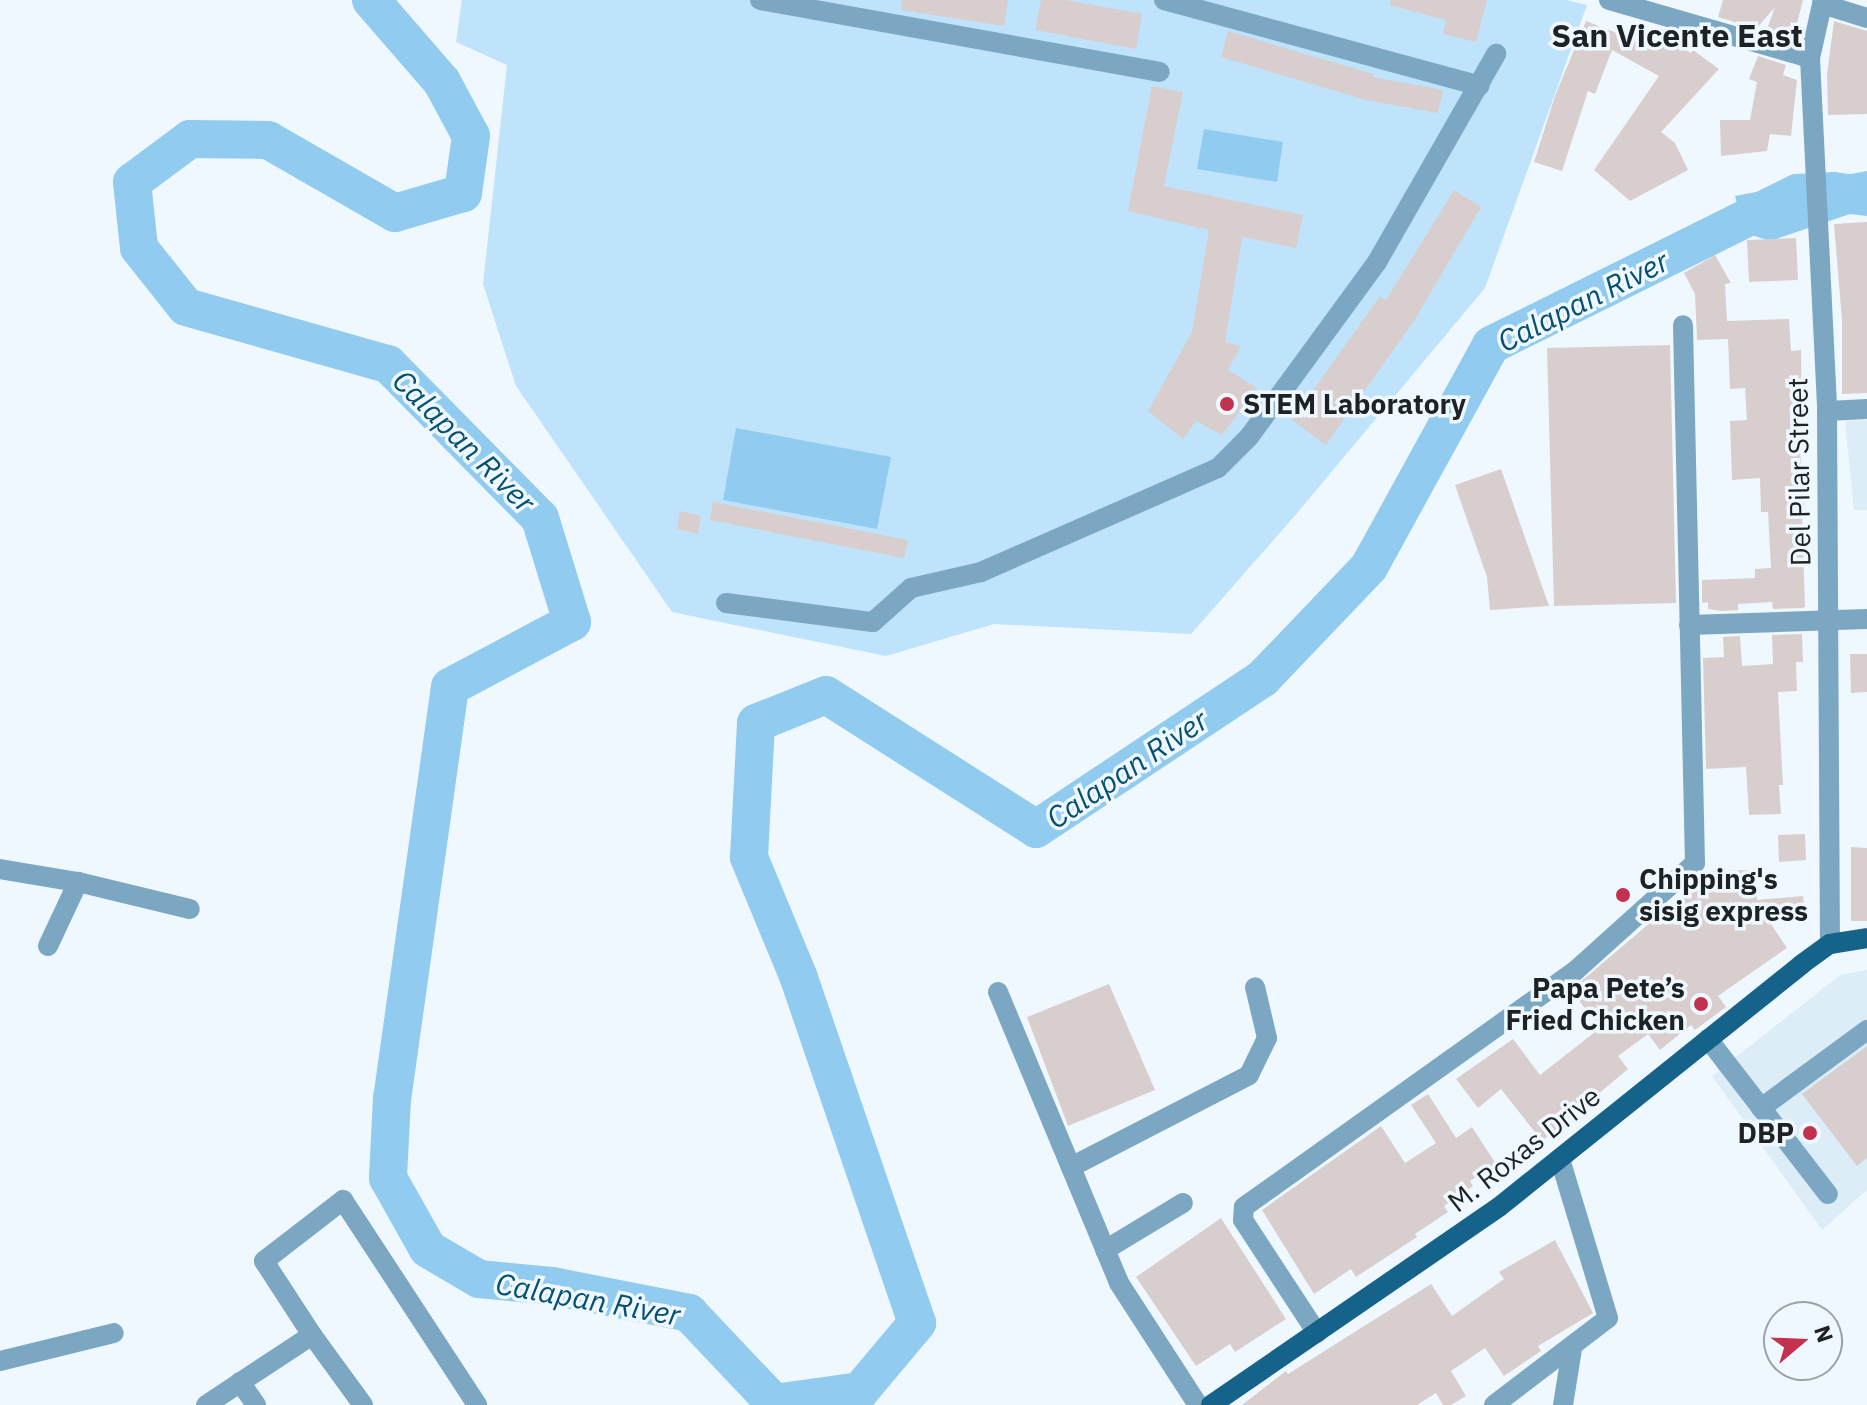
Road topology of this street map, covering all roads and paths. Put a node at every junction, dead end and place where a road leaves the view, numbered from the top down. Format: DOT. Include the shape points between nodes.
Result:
graph roads {
  1 [pos="760,0"];
  2 [pos="1164,0"];
  3 [pos="1609,0"];
  4 [pos="1822,2"];
  5 [pos="866,9"];
  6 [pos="1867,18"];
  7 [pos="1496,54"];
  8 [pos="1810,58"];
  9 [pos="1160,72"];
  10 [pos="1480,86"];
  11 [pos="1683,325"];
  12 [pos="1867,409"];
  13 [pos="1827,411"];
  14 [pos="726,603"];
  15 [pos="1867,619"];
  16 [pos="1829,620"];
  17 [pos="1689,625"];
  18 [pos="0,869"];
  19 [pos="78,882"];
  20 [pos="190,909"];
  21 [pos="1867,938"];
  22 [pos="1830,944"];
  23 [pos="48,946"];
  24 [pos="1255,987"];
  25 [pos="998,992"];
  26 [pos="1867,1030"];
  27 [pos="1708,1039"];
  28 [pos="1761,1108"];
  29 [pos="1560,1159"];
  30 [pos="1071,1167"];
  31 [pos="1828,1194"];
  32 [pos="1183,1203"];
  33 [pos="1105,1250"];
  34 [pos="114,1333"];
  35 [pos="1317,1333"];
  36 [pos="312,1335"];
  37 [pos="1572,1349"];
  38 [pos="0,1361"];
  39 [pos="240,1382"];
  40 [pos="206,1405"];
  41 [pos="256,1405"];
  42 [pos="363,1405"];
  43 [pos="477,1405"];
  44 [pos="1198,1405"];
  45 [pos="1211,1405"];
  46 [pos="1494,1405"];
  47 [pos="1563,1405"];
  1 -- 5 [label="street"];
  2 -- 10 [label="street"];
  3 -- 8 [label="street"];
  4 -- 6 [label="street"];
  4 -- 8 [label="street, Del Pilar Street"];
  5 -- 9 [label="street"];
  7 -- 10 [label="street"];
  8 -- 13 [label="street, Del Pilar Street"];
  10 -- 14 [label="street" via="1377,262 1249,437 1218,468 981,572 911,588 873,622"];
  11 -- 17 [label="street"];
  12 -- 13 [label="street"];
  13 -- 16 [label="street, Del Pilar Street"];
  15 -- 16 [label="street"];
  16 -- 17 [label="street"];
  16 -- 22 [label="street, Del Pilar Street"];
  17 -- 35 [label="street" via="1695,863 1574,972 1244,1207 1243,1220"];
  18 -- 19 [label="street"];
  19 -- 20 [label="street"];
  19 -- 23 [label="street"];
  21 -- 22 [label="main road, M. Roxas Drive"];
  22 -- 27 [label="main road, M. Roxas Drive"];
  24 -- 30 [label="street" via="1267,1038 1249,1075"];
  25 -- 30 [label="street"];
  26 -- 28 [label="street"];
  27 -- 28 [label="street"];
  27 -- 29 [label="main road, M. Roxas Drive"];
  28 -- 31 [label="street"];
  29 -- 35 [label="main road, M. Roxas Drive"];
  29 -- 37 [label="street" via="1608,1318"];
  30 -- 33 [label="street"];
  32 -- 33 [label="street"];
  33 -- 44 [label="street" via="1119,1283"];
  34 -- 38 [label="street"];
  35 -- 45 [label="main road, M. Roxas Drive"];
  36 -- 39 [label="street"];
  36 -- 42 [label="street"];
  36 -- 43 [label="street" via="264,1261 343,1200"];
  37 -- 46 [label="street"];
  37 -- 47 [label="street"];
  39 -- 40 [label="street"];
  39 -- 41 [label="street"];
}
